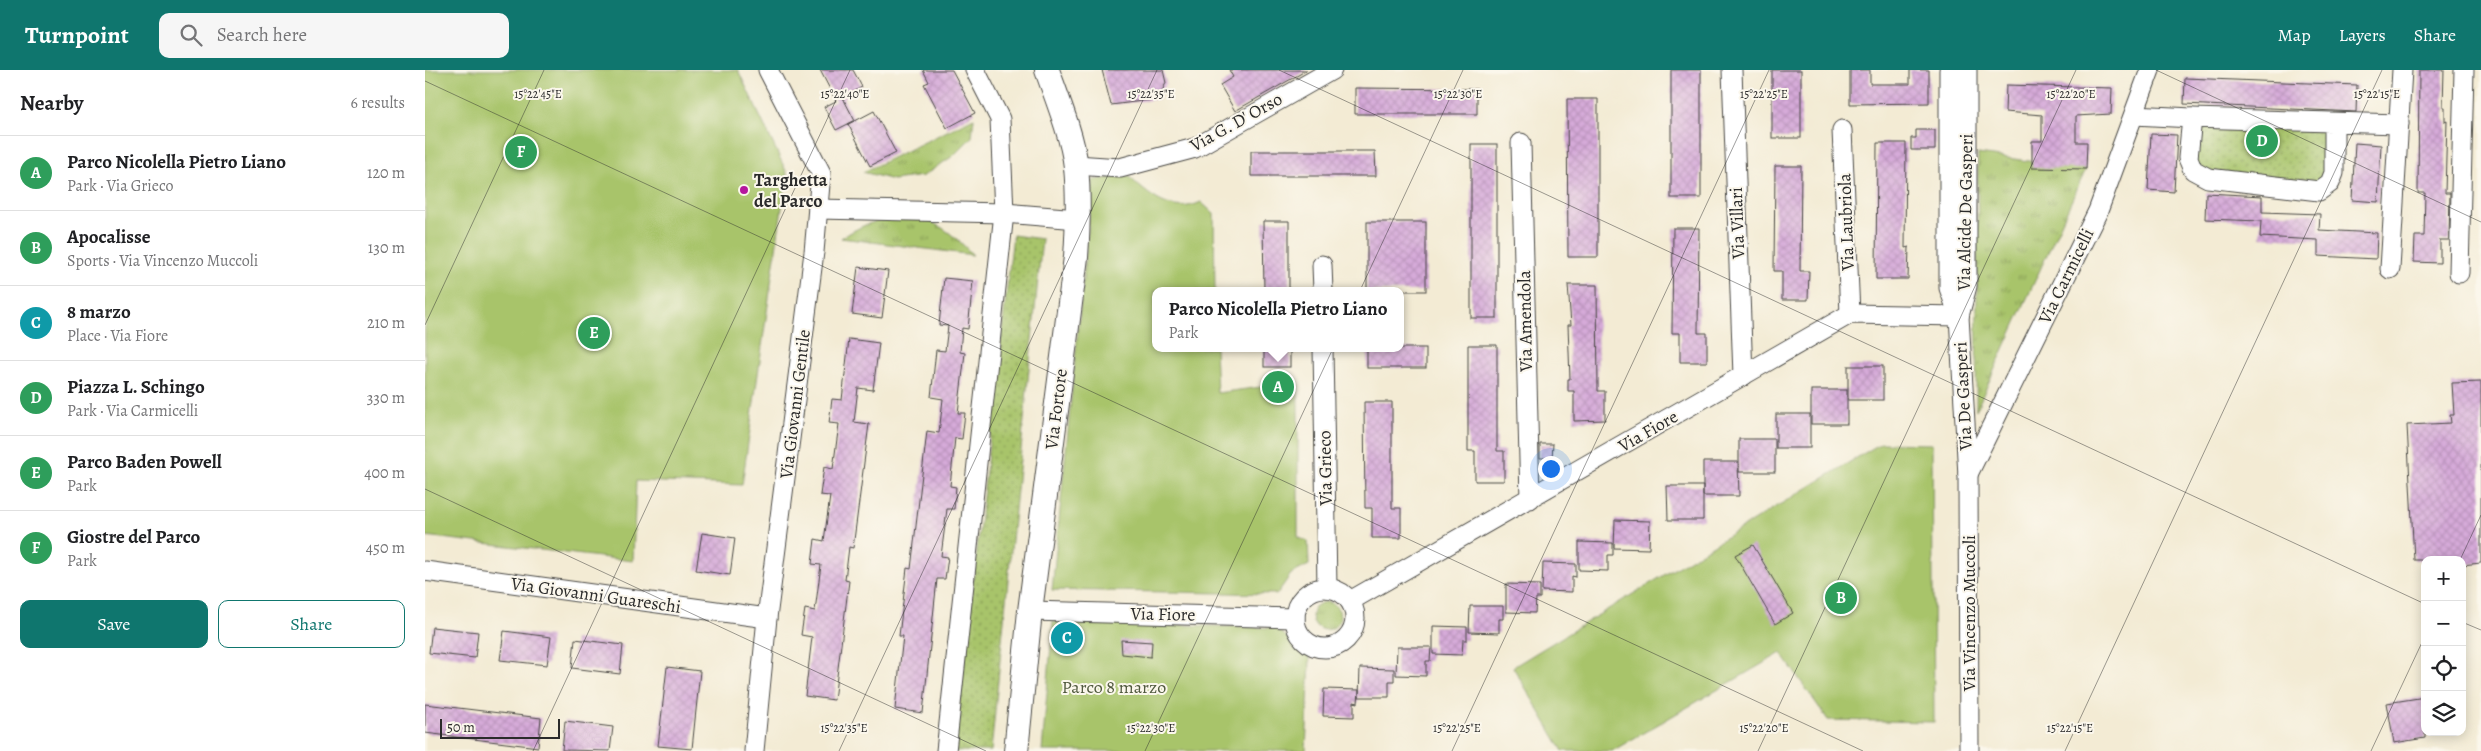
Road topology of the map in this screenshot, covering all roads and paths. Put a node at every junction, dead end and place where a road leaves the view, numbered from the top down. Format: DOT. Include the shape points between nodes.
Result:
graph roads {
  1 [pos="768,70"];
  2 [pos="975,70"];
  3 [pos="1047,70"];
  4 [pos="1332,70"];
  5 [pos="1732,70"];
  6 [pos="1949,70"];
  7 [pos="1967,70"];
  8 [pos="2150,70"];
  9 [pos="2402,70"];
  10 [pos="2465,70"];
  11 [pos="2134,115"];
  12 [pos="2192,118"];
  13 [pos="2335,123"];
  14 [pos="2399,124"];
  15 [pos="1842,130"];
  16 [pos="1521,143"];
  17 [pos="1076,166"];
  18 [pos="818,209"];
  19 [pos="1004,213"];
  20 [pos="1078,219"];
  21 [pos="1322,265"];
  22 [pos="2390,269"];
  23 [pos="2459,273"];
  24 [pos="1323,287"];
  25 [pos="1850,314"];
  26 [pos="1959,316"];
  27 [pos="1323,352"];
  28 [pos="1743,376"];
  29 [pos="1968,476"];
  30 [pos="1529,499"];
  31 [pos="425,571"];
  32 [pos="1327,588"];
  33 [pos="1350,601"];
  34 [pos="1030,611"];
  35 [pos="767,618"];
  36 [pos="1295,618"];
  37 [pos="754,751"];
  38 [pos="946,751"];
  39 [pos="1016,751"];
  40 [pos="1969,751"];
  1 -- 18 [label="street, Via Giovanni Gentile" via="821,173"];
  2 -- 19 [label="street" via="1000,119"];
  3 -- 17 [label="street, Via Fortore"];
  4 -- 17 [label="street, Via G. D' Orso" via="1195,148 1120,168"];
  5 -- 28 [label="street, Via Villari"];
  6 -- 26 [label="street, Via Alcide De Gasperi" via="1949,288"];
  7 -- 26 [label="street, Via Alcide De Gasperi" via="1967,286"];
  8 -- 11 [label="street, Via Carmicelli"];
  9 -- 14 [label="street"];
  10 -- 23 [label="street"];
  11 -- 12 [label="street"];
  11 -- 29 [label="street, Via Carmicelli" via="2098,211"];
  12 -- 13 [label="street"];
  12 -- 13 [label="street" via="2189,158 2193,170 2208,178 2319,191 2330,183 2334,173"];
  13 -- 14 [label="street"];
  14 -- 22 [label="street"];
  15 -- 25 [label="street, Via Laubriola"];
  16 -- 30 [label="street, Via Amendola"];
  17 -- 20 [label="street, Via Fortore"];
  18 -- 19 [label="street"];
  18 -- 35 [label="street, Via Giovanni Gentile"];
  19 -- 20 [label="street"];
  19 -- 38 [label="street"];
  20 -- 34 [label="street, Via Fortore" via="1076,256"];
  21 -- 24 [label="street"];
  25 -- 26 [label="street"];
  25 -- 28 [label="street, Via Fiore"];
  26 -- 29 [label="street, Via De Gasperi"];
  27 -- 32 [label="street, Via Grieco"];
  28 -- 30 [label="street, Via Fiore"];
  29 -- 40 [label="street, Via Vincenzo Muccoli"];
  30 -- 33 [label="street, Via Fiore"];
  31 -- 35 [label="street, Via Giovanni Guareschi"];
  32 -- 33 [label="street" via="1344,594"];
  32 -- 36 [label="street" via="1308,593 1296,608"];
  33 -- 36 [label="street" via="1355,620 1353,630 1334,646 1319,647 1309,643 1301,637"];
  34 -- 36 [label="street, Via Fiore"];
  34 -- 39 [label="street, Via Fortore"];
  35 -- 37 [label="street, Via Giovanni Gentile"];
}
